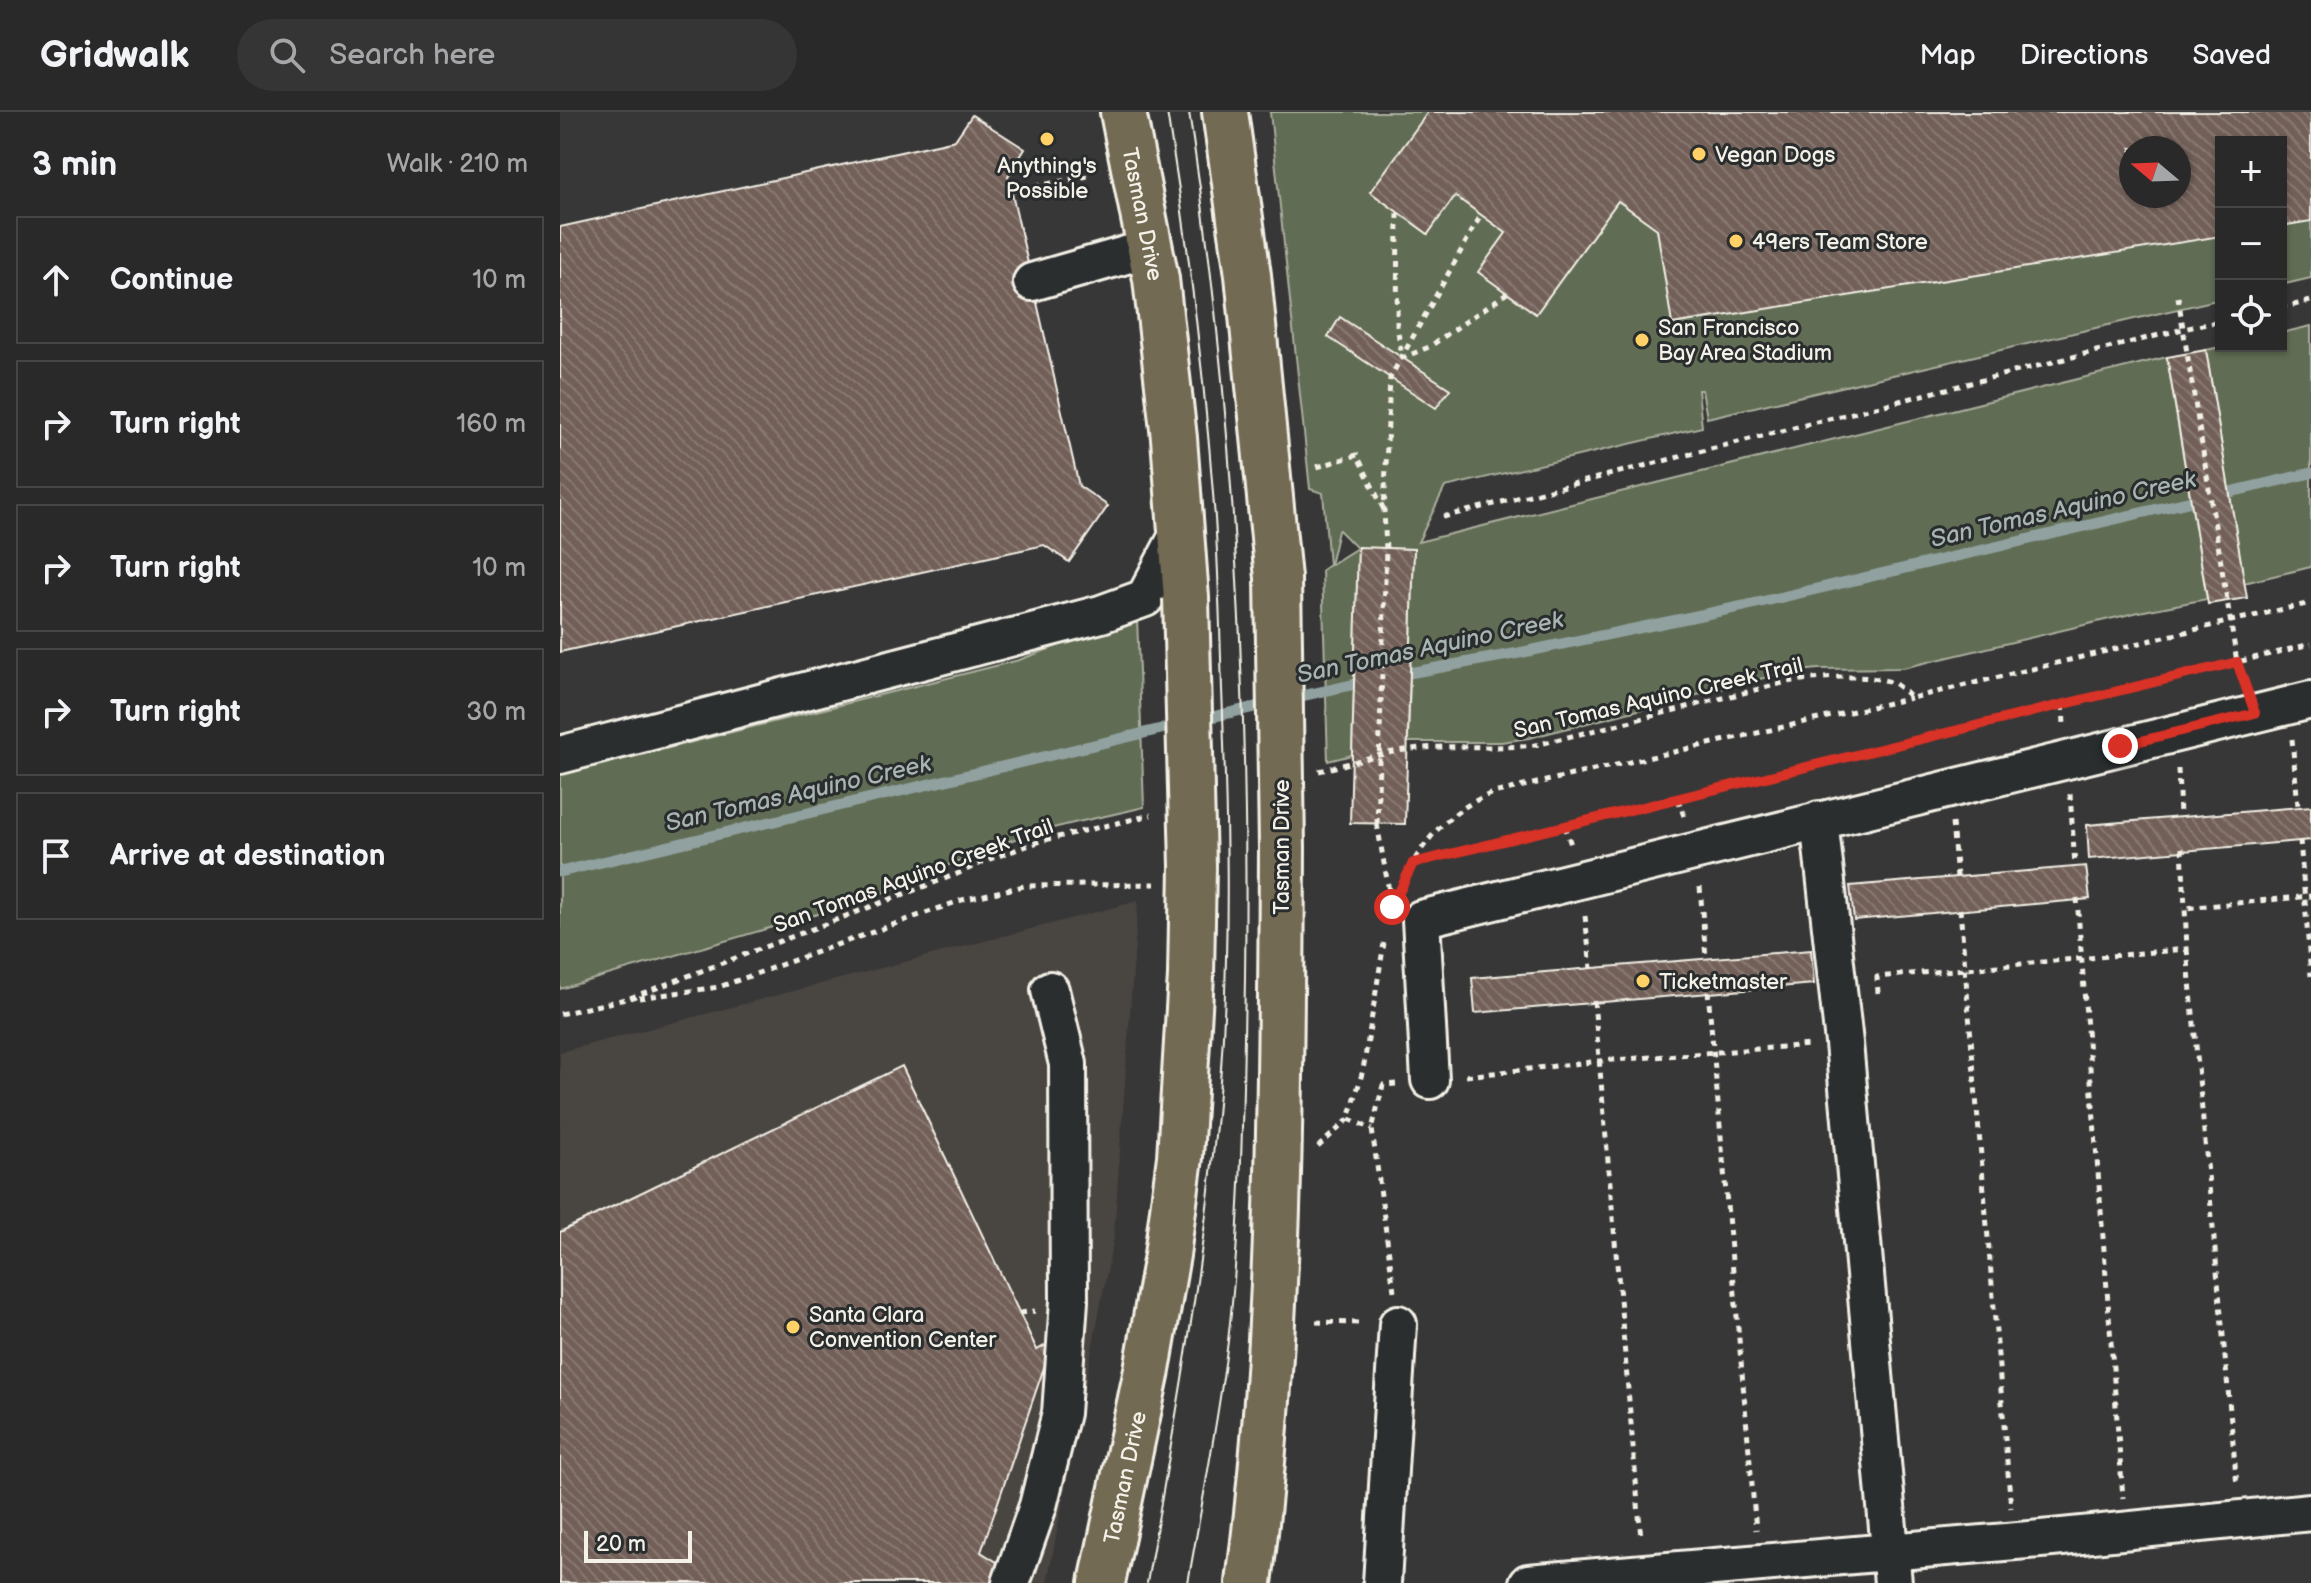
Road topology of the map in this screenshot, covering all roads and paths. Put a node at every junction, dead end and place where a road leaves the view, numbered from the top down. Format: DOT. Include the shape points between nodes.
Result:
graph roads {
  1 [pos="1123,112"];
  2 [pos="1225,112"];
  3 [pos="1088,176"];
  4 [pos="1011,191"];
  5 [pos="1398,213"];
  6 [pos="1481,215"];
  7 [pos="1150,248"];
  8 [pos="1032,282"];
  9 [pos="1507,293"];
  10 [pos="2178,297"];
  11 [pos="2311,301"];
  12 [pos="2287,307"];
  13 [pos="2215,322"];
  14 [pos="2183,329"];
  15 [pos="1402,358"];
  16 [pos="1317,467"];
  17 [pos="1384,511"];
  18 [pos="1443,517"];
  19 [pos="1182,528"];
  20 [pos="2311,603"];
  21 [pos="2231,621"];
  22 [pos="2311,644"];
  23 [pos="2237,662"];
  24 [pos="1912,698"];
  25 [pos="2285,706"];
  26 [pos="2176,732"];
  27 [pos="560,755"];
  28 [pos="1317,772"];
  29 [pos="1948,788"];
  30 [pos="2298,806"];
  31 [pos="1165,811"];
  32 [pos="2180,816"];
  33 [pos="1819,820"];
  34 [pos="2300,840"];
  35 [pos="2182,848"];
  36 [pos="1413,863"];
  37 [pos="1957,877"];
  38 [pos="1150,884"];
  39 [pos="2308,896"];
  40 [pos="2077,898"];
  41 [pos="2185,908"];
  42 [pos="1960,909"];
  43 [pos="1385,935"];
  44 [pos="2187,949"];
  45 [pos="2082,959"];
  46 [pos="1966,969"];
  47 [pos="2311,976"];
  48 [pos="1050,990"];
  49 [pos="1708,991"];
  50 [pos="630,998"];
  51 [pos="1594,1001"];
  52 [pos="1879,1008"];
  53 [pos="560,1014"];
  54 [pos="1844,1043"];
  55 [pos="1713,1052"];
  56 [pos="1600,1061"];
  57 [pos="1430,1080"];
  58 [pos="1349,1119"];
  59 [pos="1372,1129"];
  60 [pos="1325,1141"];
  61 [pos="1316,1322"];
  62 [pos="1398,1324"];
  63 [pos="2311,1512"];
  64 [pos="2240,1519"];
  65 [pos="2125,1531"];
  66 [pos="2014,1541"];
  67 [pos="1759,1563"];
  68 [pos="1891,1567"];
  69 [pos="1105,1569"];
  70 [pos="1644,1573"];
  71 [pos="1011,1583"];
  72 [pos="1249,1583"];
  73 [pos="1382,1583"];
  74 [pos="1528,1583"];
  1 -- 7 [label="main road, Tasman Drive"];
  2 -- 72 [label="main road, Tasman Drive, bridge" via="1248,275 1278,578 1281,1049 1273,1302"];
  3 -- 4 [label="path"];
  5 -- 15 [label="path" via="1397,325"];
  6 -- 15 [label="path"];
  7 -- 8 [label="lane"];
  7 -- 19 [label="main road, Tasman Drive"];
  9 -- 15 [label="path" via="1429,347"];
  10 -- 14 [label="path"];
  11 -- 12 [label="path"];
  13 -- 14 [label="path"];
  14 -- 18 [label="path"];
  14 -- 21 [label="path"];
  15 -- 17 [label="path" via="1390,378"];
  16 -- 17 [label="path" via="1357,455"];
  17 -- 36 [label="path, bridge" via="1377,824 1392,907"];
  19 -- 27 [label="lane" via="1145,598 1101,614"];
  19 -- 69 [label="main road, Tasman Drive, bridge" via="1193,866 1180,1157 1147,1370"];
  20 -- 21 [label="path"];
  21 -- 23 [label="path"];
  21 -- 24 [label="path"];
  22 -- 23 [label="path"];
  23 -- 25 [label="path"];
  23 -- 36 [label="path"];
  24 -- 28 [label="path, San Tomas Aquino Creek Trail" via="1892,683 1866,679 1787,682 1536,745 1420,748"];
  24 -- 36 [label="path" via="1493,793 1444,821"];
  25 -- 26 [label="lane"];
  25 -- 30 [label="path"];
  26 -- 29 [label="lane"];
  26 -- 32 [label="path"];
  29 -- 33 [label="lane"];
  29 -- 37 [label="path"];
  31 -- 50 [label="path, San Tomas Aquino Creek Trail" via="1041,841"];
  33 -- 54 [label="lane"];
  33 -- 57 [label="lane" via="1421,919"];
  34 -- 39 [label="path"];
  35 -- 41 [label="path"];
  38 -- 50 [label="path, San Tomas Aquino Creek Trail" via="999,890 719,987"];
  39 -- 41 [label="path"];
  39 -- 47 [label="path"];
  40 -- 45 [label="path"];
  41 -- 44 [label="path"];
  42 -- 46 [label="path"];
  43 -- 58 [label="path" via="1363,1070"];
  44 -- 45 [label="path"];
  44 -- 64 [label="path"];
  45 -- 46 [label="path"];
  45 -- 65 [label="path"];
  46 -- 52 [label="path" via="1877,977"];
  46 -- 66 [label="path"];
  48 -- 71 [label="lane" via="1068,1064 1069,1301 1061,1413 1038,1506"];
  49 -- 55 [label="path"];
  50 -- 53 [label="path, San Tomas Aquino Creek Trail"];
  51 -- 56 [label="path"];
  54 -- 55 [label="path"];
  54 -- 68 [label="lane"];
  55 -- 56 [label="path"];
  55 -- 67 [label="path"];
  56 -- 57 [label="path"];
  56 -- 70 [label="path"];
  57 -- 59 [label="path" via="1383,1085"];
  58 -- 59 [label="path"];
  58 -- 60 [label="path"];
  59 -- 62 [label="path"];
  61 -- 62 [label="path"];
  62 -- 73 [label="lane"];
  63 -- 64 [label="lane"];
  64 -- 65 [label="lane"];
  65 -- 66 [label="lane"];
  66 -- 68 [label="lane"];
  67 -- 68 [label="lane"];
  67 -- 70 [label="lane"];
  70 -- 74 [label="lane"];
}
